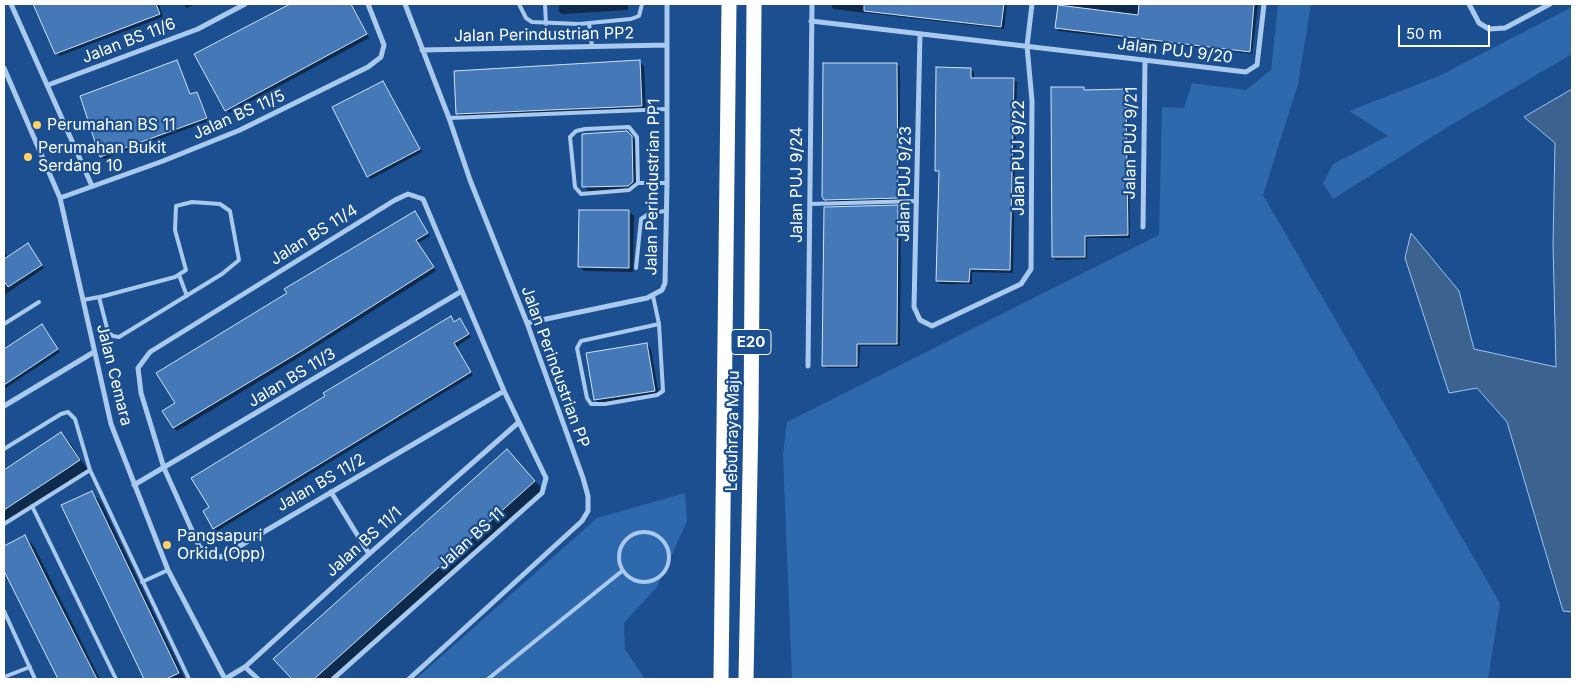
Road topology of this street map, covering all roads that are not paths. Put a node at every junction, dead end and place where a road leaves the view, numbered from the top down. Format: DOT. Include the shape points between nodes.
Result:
graph roads {
  1 [pos="11,4"];
  2 [pos="245,4"];
  3 [pos="368,4"];
  4 [pos="405,4"];
  5 [pos="520,4"];
  6 [pos="546,4"];
  7 [pos="642,4"];
  8 [pos="667,4"];
  9 [pos="729,4"];
  10 [pos="754,4"];
  11 [pos="812,4"];
  12 [pos="1032,4"];
  13 [pos="1264,4"];
  14 [pos="1469,4"];
  15 [pos="1550,4"];
  16 [pos="811,21"];
  17 [pos="546,24"];
  18 [pos="589,24"];
  19 [pos="920,34"];
  20 [pos="667,45"];
  21 [pos="592,46"];
  22 [pos="1027,46"];
  23 [pos="422,50"];
  24 [pos="1144,60"];
  25 [pos="4,68"];
  26 [pos="48,85"];
  27 [pos="667,110"];
  28 [pos="450,118"];
  29 [pos="638,183"];
  30 [pos="666,183"];
  31 [pos="92,186"];
  32 [pos="60,198"];
  33 [pos="917,201"];
  34 [pos="810,204"];
  35 [pos="665,211"];
  36 [pos="1142,227"];
  37 [pos="636,268"];
  38 [pos="179,275"];
  39 [pos="462,291"];
  40 [pos="187,296"];
  41 [pos="653,296"];
  42 [pos="99,297"];
  43 [pos="83,300"];
  44 [pos="39,302"];
  45 [pos="526,323"];
  46 [pos="4,324"];
  47 [pos="659,324"];
  48 [pos="932,326"];
  49 [pos="94,352"];
  50 [pos="808,366"];
  51 [pos="504,391"];
  52 [pos="4,406"];
  53 [pos="519,422"];
  54 [pos="4,449"];
  55 [pos="164,468"];
  56 [pos="90,470"];
  57 [pos="134,485"];
  58 [pos="331,492"];
  59 [pos="32,506"];
  60 [pos="4,524"];
  61 [pos="369,554"];
  62 [pos="168,570"];
  63 [pos="622,571"];
  64 [pos="142,582"];
  65 [pos="4,612"];
  66 [pos="30,667"];
  67 [pos="245,667"];
  68 [pos="4,677"];
  69 [pos="35,679"];
  70 [pos="116,679"];
  71 [pos="189,679"];
  72 [pos="224,679"];
  73 [pos="258,679"];
  74 [pos="333,679"];
  75 [pos="409,679"];
  76 [pos="488,679"];
  77 [pos="721,679"];
  78 [pos="746,679"];
  1 -- 26 [label="street"];
  2 -- 26 [label="street, Jalan BS 11/6" via="198,29"];
  3 -- 31 [label="street, Jalan BS 11/5" via="384,45 382,57 368,67 240,130 163,162"];
  4 -- 23 [label="street, Jalan Perindustrian PP"];
  5 -- 17 [label="lane" via="526,18"];
  6 -- 17 [label="lane"];
  7 -- 18 [label="lane" via="639,16"];
  8 -- 20 [label="street, Jalan Perindustrian PP1"];
  9 -- 77 [label="highway, Lebuhraya Maju / E20"];
  10 -- 78 [label="highway, Lebuhraya Maju / E20"];
  11 -- 16 [label="street, Jalan PUJ 9/24"];
  12 -- 22 [label="street, Jalan PUJ 9/22"];
  13 -- 24 [label="street, Jalan PUJ 9/20" via="1257,65 1246,72"];
  14 -- 15 [label="street" via="1479,23 1489,29 1505,28"];
  16 -- 19 [label="street, Jalan PUJ 9/20"];
  16 -- 34 [label="street, Jalan PUJ 9/24"];
  17 -- 18 [label="lane"];
  18 -- 21 [label="lane"];
  19 -- 22 [label="street, Jalan PUJ 9/20"];
  19 -- 33 [label="street, Jalan PUJ 9/23"];
  20 -- 21 [label="street, Jalan Perindustrian PP2"];
  20 -- 27 [label="street, Jalan Perindustrian PP1"];
  21 -- 23 [label="street, Jalan Perindustrian PP2"];
  22 -- 24 [label="street, Jalan PUJ 9/20"];
  22 -- 48 [label="street, Jalan PUJ 9/22" via="1032,101 1031,269 1022,284"];
  23 -- 28 [label="street, Jalan Perindustrian PP"];
  24 -- 36 [label="street, Jalan PUJ 9/21"];
  25 -- 32 [label="street, Jalan Cemara"];
  26 -- 31 [label="street"];
  27 -- 28 [label="lane"];
  27 -- 30 [label="street, Jalan Perindustrian PP1"];
  28 -- 45 [label="street, Jalan Perindustrian PP" via="470,180"];
  29 -- 29 [label="lane" via="629,190 581,194 574,187 570,137 585,129 629,127 636,137"];
  29 -- 30 [label="lane"];
  30 -- 35 [label="street, Jalan Perindustrian PP1"];
  31 -- 32 [label="street, Jalan BS 11/5"];
  32 -- 43 [label="street, Jalan Cemara"];
  33 -- 34 [label="lane"];
  33 -- 48 [label="street, Jalan PUJ 9/23" via="914,307 920,320"];
  34 -- 50 [label="street, Jalan PUJ 9/24"];
  35 -- 37 [label="lane" via="650,213 641,219"];
  35 -- 41 [label="street, Jalan Perindustrian PP1" via="664,283 662,290"];
  38 -- 40 [label="lane"];
  38 -- 40 [label="lane" via="186,270 176,230 176,206 192,202 220,204 230,211 239,260"];
  38 -- 42 [label="lane"];
  39 -- 51 [label="street, Jalan BS 11/4"];
  39 -- 55 [label="street, Jalan BS 11/3"];
  39 -- 55 [label="street, Jalan BS 11/4" via="424,199 408,194 395,200 150,352 138,368 141,393"];
  40 -- 42 [label="lane" via="119,336 108,332"];
  41 -- 45 [label="street, Jalan Perindustrian PP1"];
  41 -- 47 [label="lane"];
  42 -- 43 [label="lane"];
  43 -- 49 [label="street, Jalan Cemara"];
  44 -- 46 [label="lane"];
  45 -- 75 [label="street, Jalan Perindustrian PP" via="583,478 588,511 582,521"];
  47 -- 47 [label="lane" via="663,391 622,401 591,404 577,348 581,341"];
  49 -- 52 [label="street"];
  49 -- 57 [label="street, Jalan Cemara" via="111,424"];
  51 -- 53 [label="street, Jalan BS 11"];
  51 -- 58 [label="street, Jalan BS 11/2"];
  53 -- 61 [label="street, Jalan BS 11/1"];
  53 -- 74 [label="street, Jalan BS 11" via="546,478 542,493"];
  54 -- 56 [label="lane" via="68,412 75,419"];
  55 -- 57 [label="street, Jalan BS 11/3"];
  55 -- 58 [label="street, Jalan BS 11/2" via="200,546 210,556 221,557"];
  56 -- 59 [label="lane"];
  56 -- 64 [label="lane"];
  57 -- 62 [label="street, Jalan Cemara"];
  58 -- 61 [label="street"];
  59 -- 60 [label="lane"];
  59 -- 70 [label="lane"];
  61 -- 67 [label="street, Jalan BS 11/1"];
  62 -- 64 [label="lane"];
  62 -- 72 [label="street, Jalan Cemara"];
  63 -- 63 [label="lane" via="618,550 632,534 653,532 668,547 670,558 660,576 640,582"];
  63 -- 76 [label="lane"];
  64 -- 71 [label="lane"];
  65 -- 66 [label="lane"];
  66 -- 68 [label="lane"];
  66 -- 69 [label="lane"];
  67 -- 72 [label="street, Jalan BS 11/1"];
  67 -- 73 [label="street"];
}
